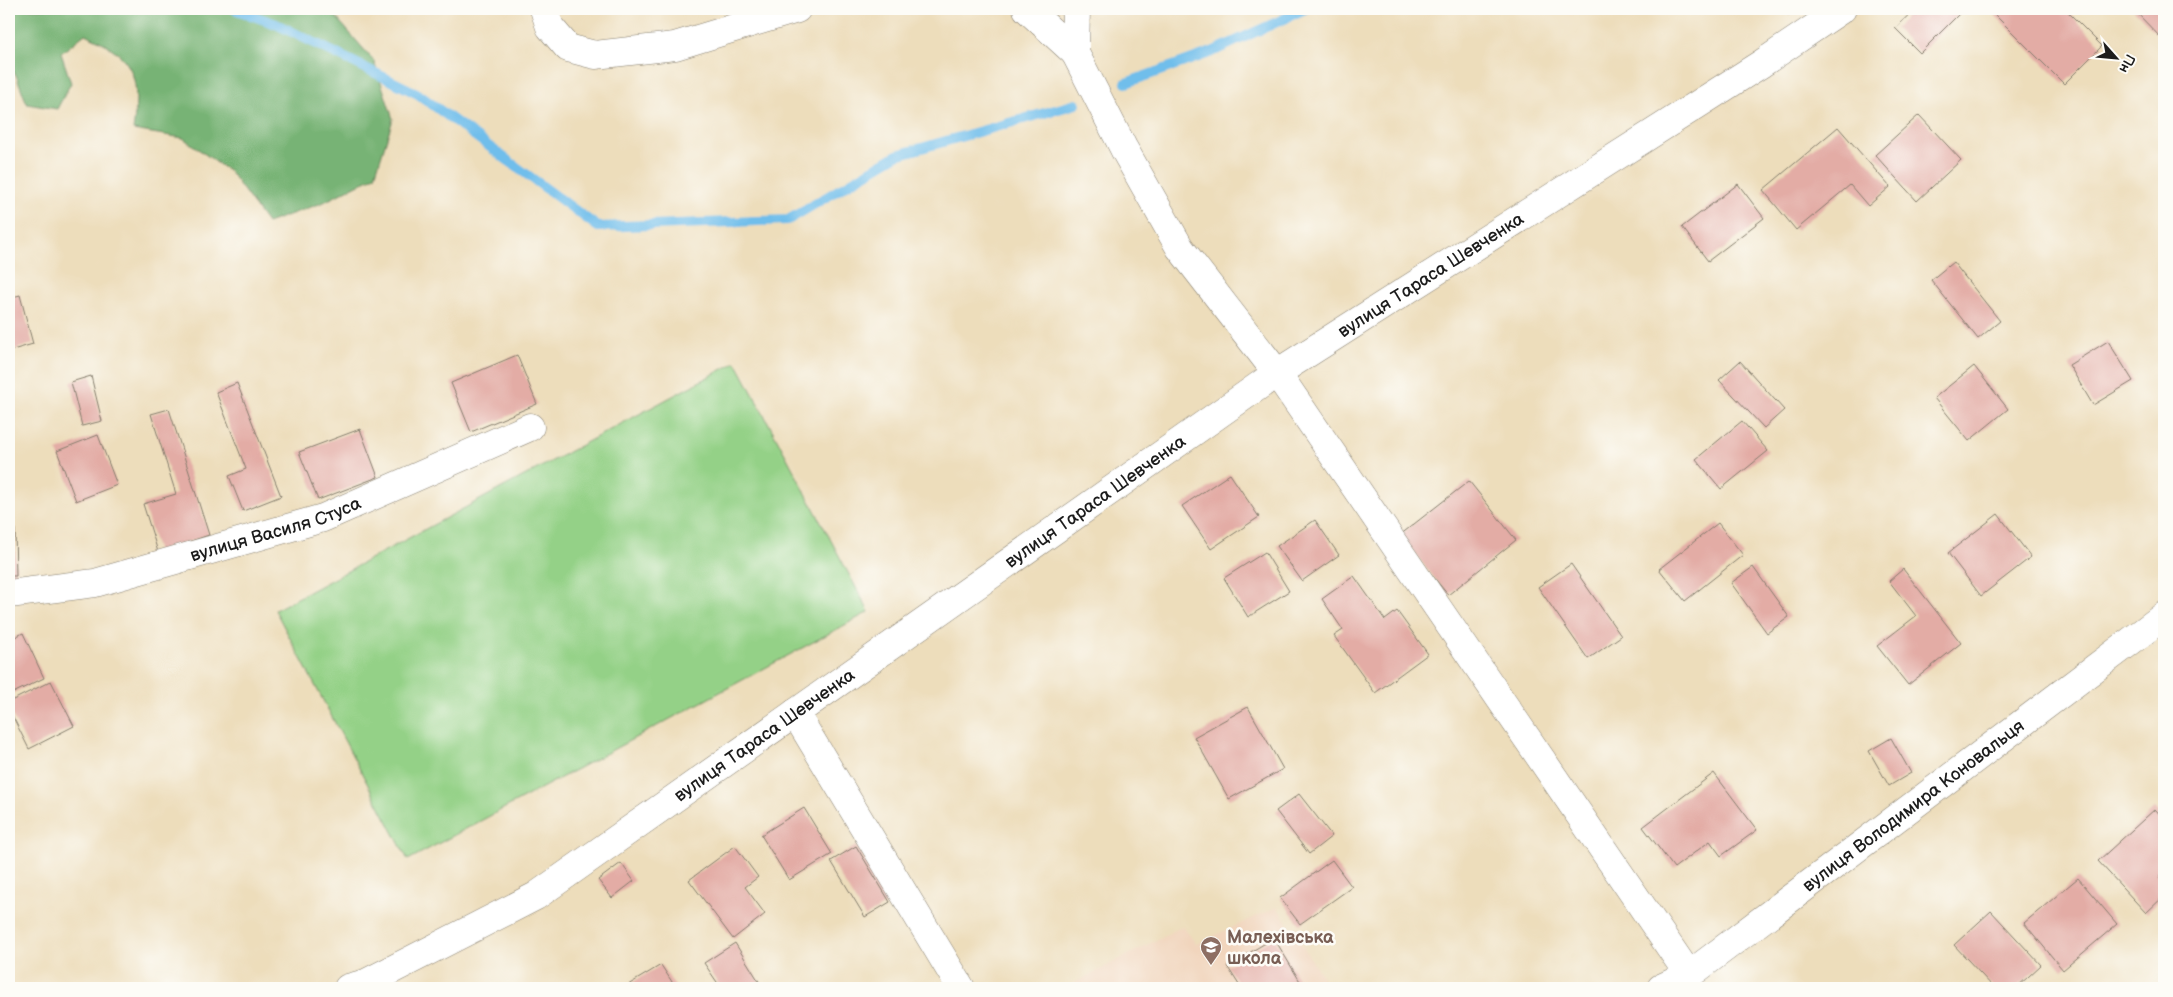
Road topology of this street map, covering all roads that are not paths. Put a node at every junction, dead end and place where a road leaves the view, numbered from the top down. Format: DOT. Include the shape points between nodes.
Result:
graph roads {
  1 [pos="544,9"];
  2 [pos="797,9"];
  3 [pos="1027,9"];
  4 [pos="1076,9"];
  5 [pos="1842,9"];
  6 [pos="1075,53"];
  7 [pos="1277,373"];
  8 [pos="530,427"];
  9 [pos="9,594"];
  10 [pos="2164,616"];
  11 [pos="795,713"];
  12 [pos="1688,974"];
  13 [pos="348,988"];
  14 [pos="961,988"];
  15 [pos="1660,988"];
  1 -- 2 [label="street" via="550,27 568,48 595,55 675,46"];
  3 -- 6 [label="street"];
  4 -- 6 [label="street"];
  5 -- 7 [label="street, вулиця Тараса Шевченка" via="1762,64"];
  6 -- 7 [label="street" via="1180,248"];
  7 -- 11 [label="street, вулиця Тараса Шевченка"];
  7 -- 12 [label="street"];
  8 -- 9 [label="street, вулиця Василя Стуса" via="323,518 95,583"];
  10 -- 12 [label="street, вулиця Володимира Коновальця"];
  11 -- 13 [label="street, вулиця Тараса Шевченка" via="536,896 366,983"];
  11 -- 14 [label="street"];
  12 -- 15 [label="street, вулиця Володимира Коновальця"];
}
